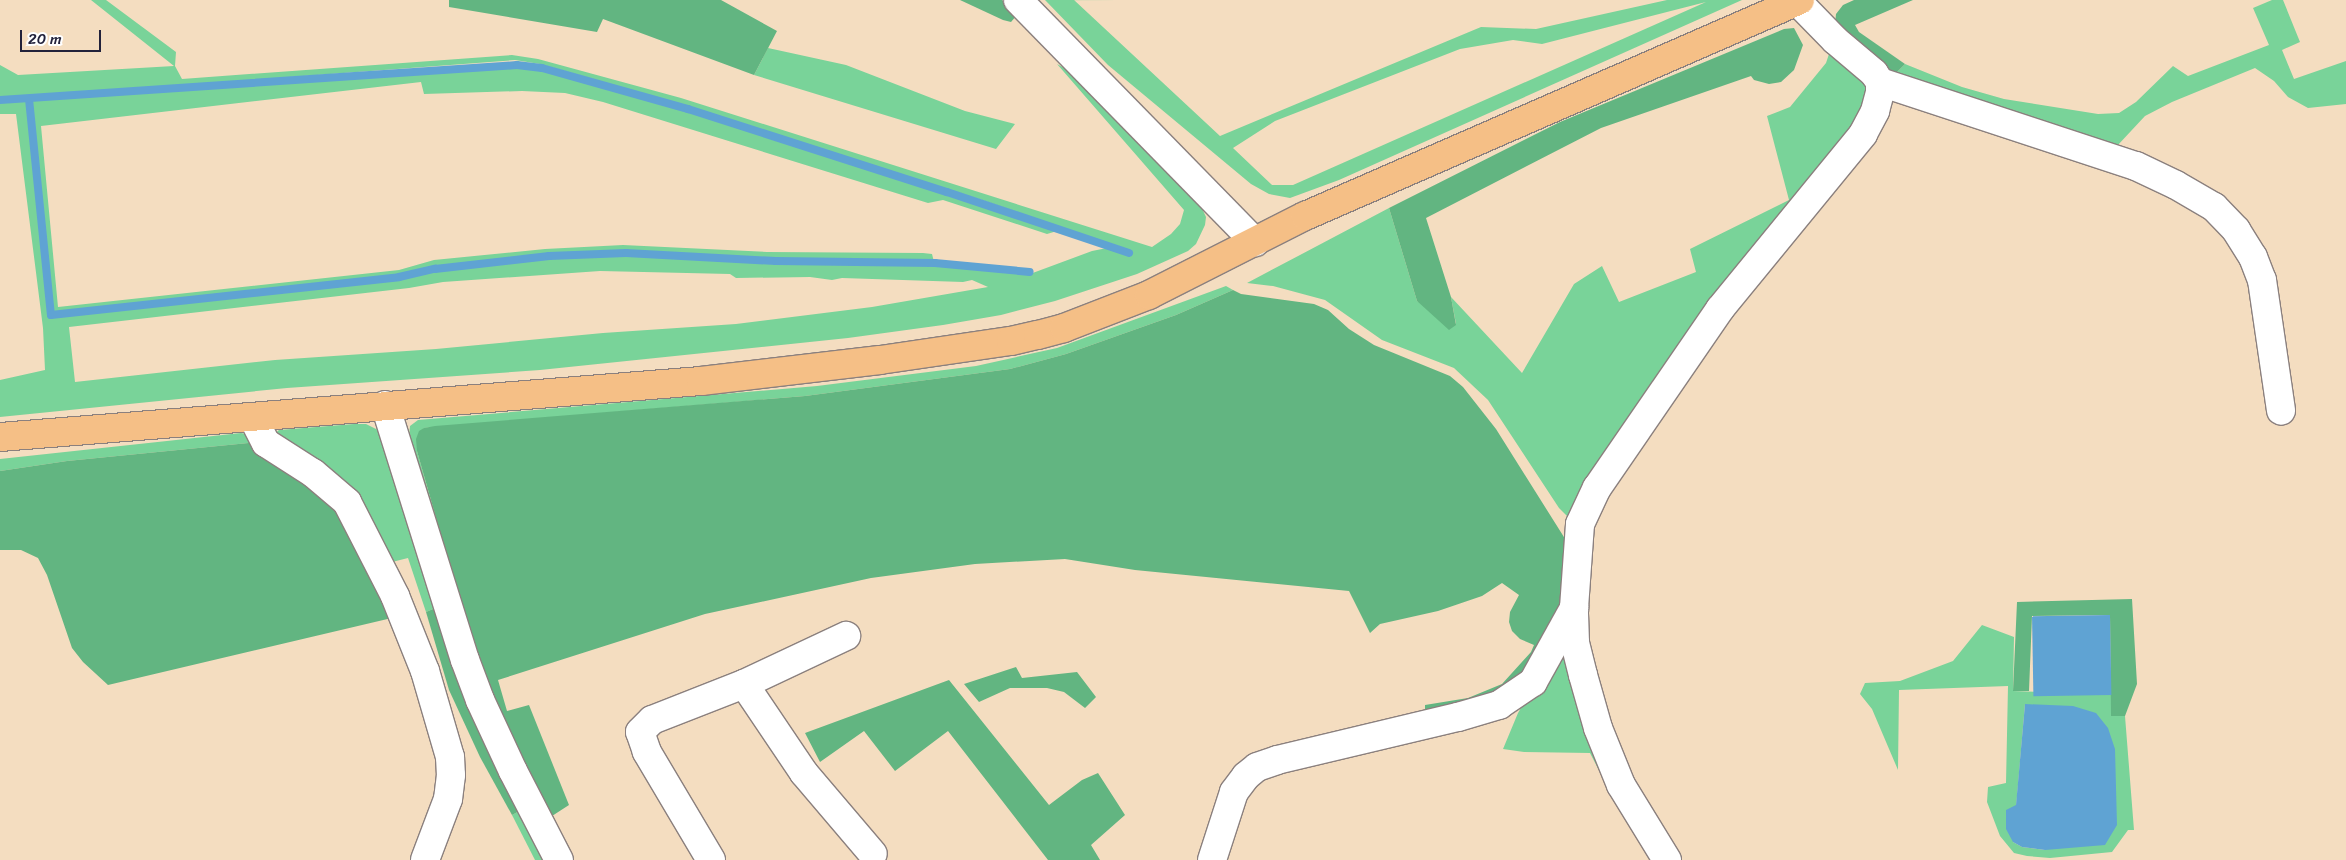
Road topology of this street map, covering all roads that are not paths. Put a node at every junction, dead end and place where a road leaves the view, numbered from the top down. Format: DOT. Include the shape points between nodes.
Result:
graph roads {
  1 [pos="1018,0"];
  2 [pos="1798,1"];
  3 [pos="1880,82"];
  4 [pos="1256,242"];
  5 [pos="385,405"];
  6 [pos="2281,412"];
  7 [pos="253,418"];
  8 [pos="0,437"];
  9 [pos="1574,608"];
  10 [pos="846,636"];
  11 [pos="744,684"];
  12 [pos="873,854"];
  13 [pos="425,860"];
  14 [pos="559,860"];
  15 [pos="711,860"];
  16 [pos="1212,860"];
  17 [pos="1667,860"];
  1 -- 4 [label="street"];
  2 -- 3 [label="street" via="1835,40 1874,72"];
  2 -- 4 [label="main road" via="1480,138 1305,216"];
  3 -- 6 [label="street" via="2136,166 2214,207 2236,230 2253,257 2262,280"];
  3 -- 9 [label="street" via="1875,111 1863,134 1720,309 1597,488 1580,524"];
  4 -- 5 [label="main road" via="1149,295 1064,328 1010,341 700,381"];
  5 -- 7 [label="main road"];
  5 -- 14 [label="street" via="480,700 512,771"];
  7 -- 8 [label="main road"];
  7 -- 13 [label="street" via="266,443 313,473 347,502 395,596 424,671 450,757 448,799"];
  9 -- 16 [label="street" via="1533,682 1499,705 1257,767 1234,792"];
  9 -- 17 [label="street" via="1575,642 1598,728 1621,785"];
  10 -- 11 [label="street"];
  11 -- 12 [label="street" via="804,773"];
  11 -- 15 [label="street" via="652,720 640,732 647,752"];
}
